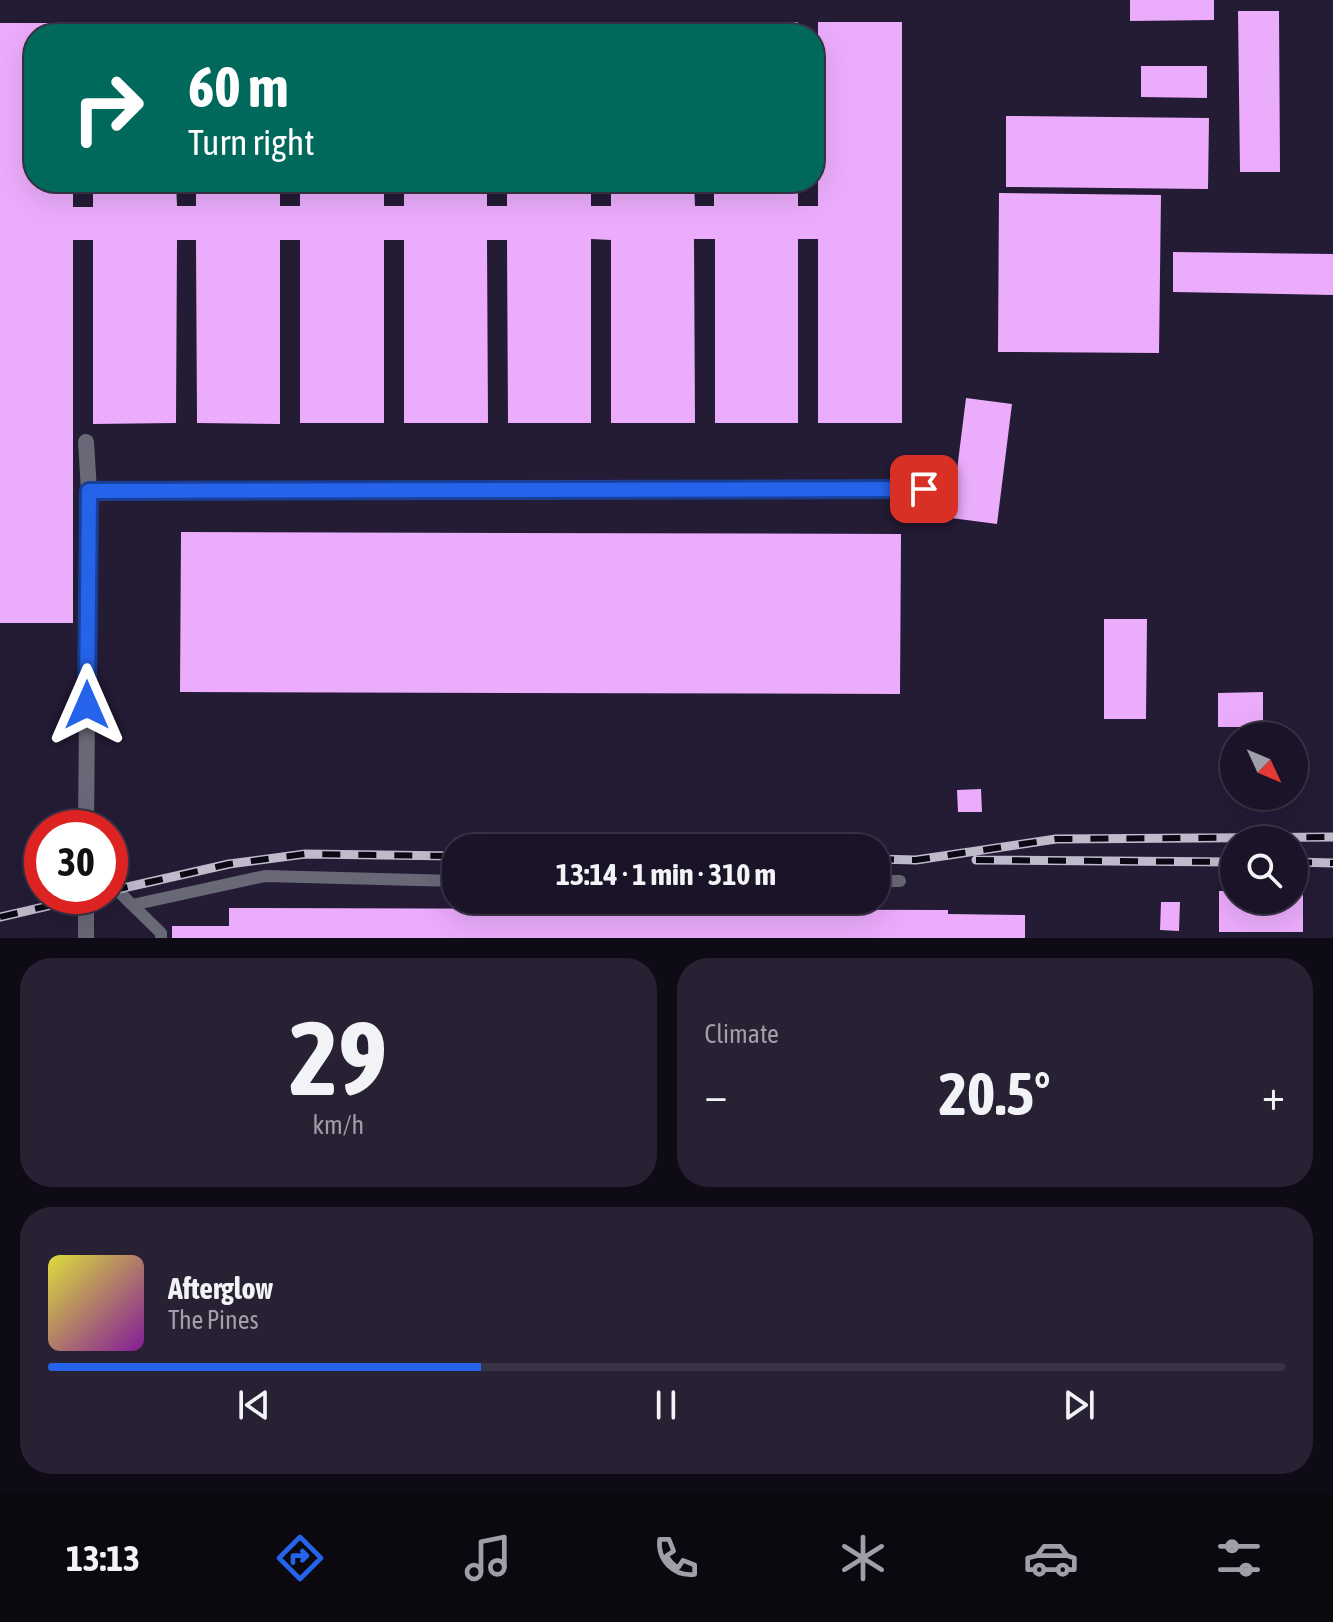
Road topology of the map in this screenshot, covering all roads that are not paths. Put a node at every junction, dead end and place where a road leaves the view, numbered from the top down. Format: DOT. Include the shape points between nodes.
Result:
graph roads {
  1 [pos="86,442"];
  2 [pos="924,489"];
  3 [pos="89,491"];
  4 [pos="86,810"];
  5 [pos="442,881"];
  6 [pos="890,881"];
  7 [pos="900,881"];
  8 [pos="128,902"];
  9 [pos="132,905"];
  10 [pos="86,914"];
  11 [pos="86,938"];
  12 [pos="161,938"];
  1 -- 3 [label="street"];
  2 -- 3 [label="lane"];
  3 -- 4 [label="street"];
  5 -- 9 [label="lane" via="265,876"];
  6 -- 7 [label="lane"];
  8 -- 9 [label="lane"];
  9 -- 12 [label="lane"];
  10 -- 11 [label="street"];
}
